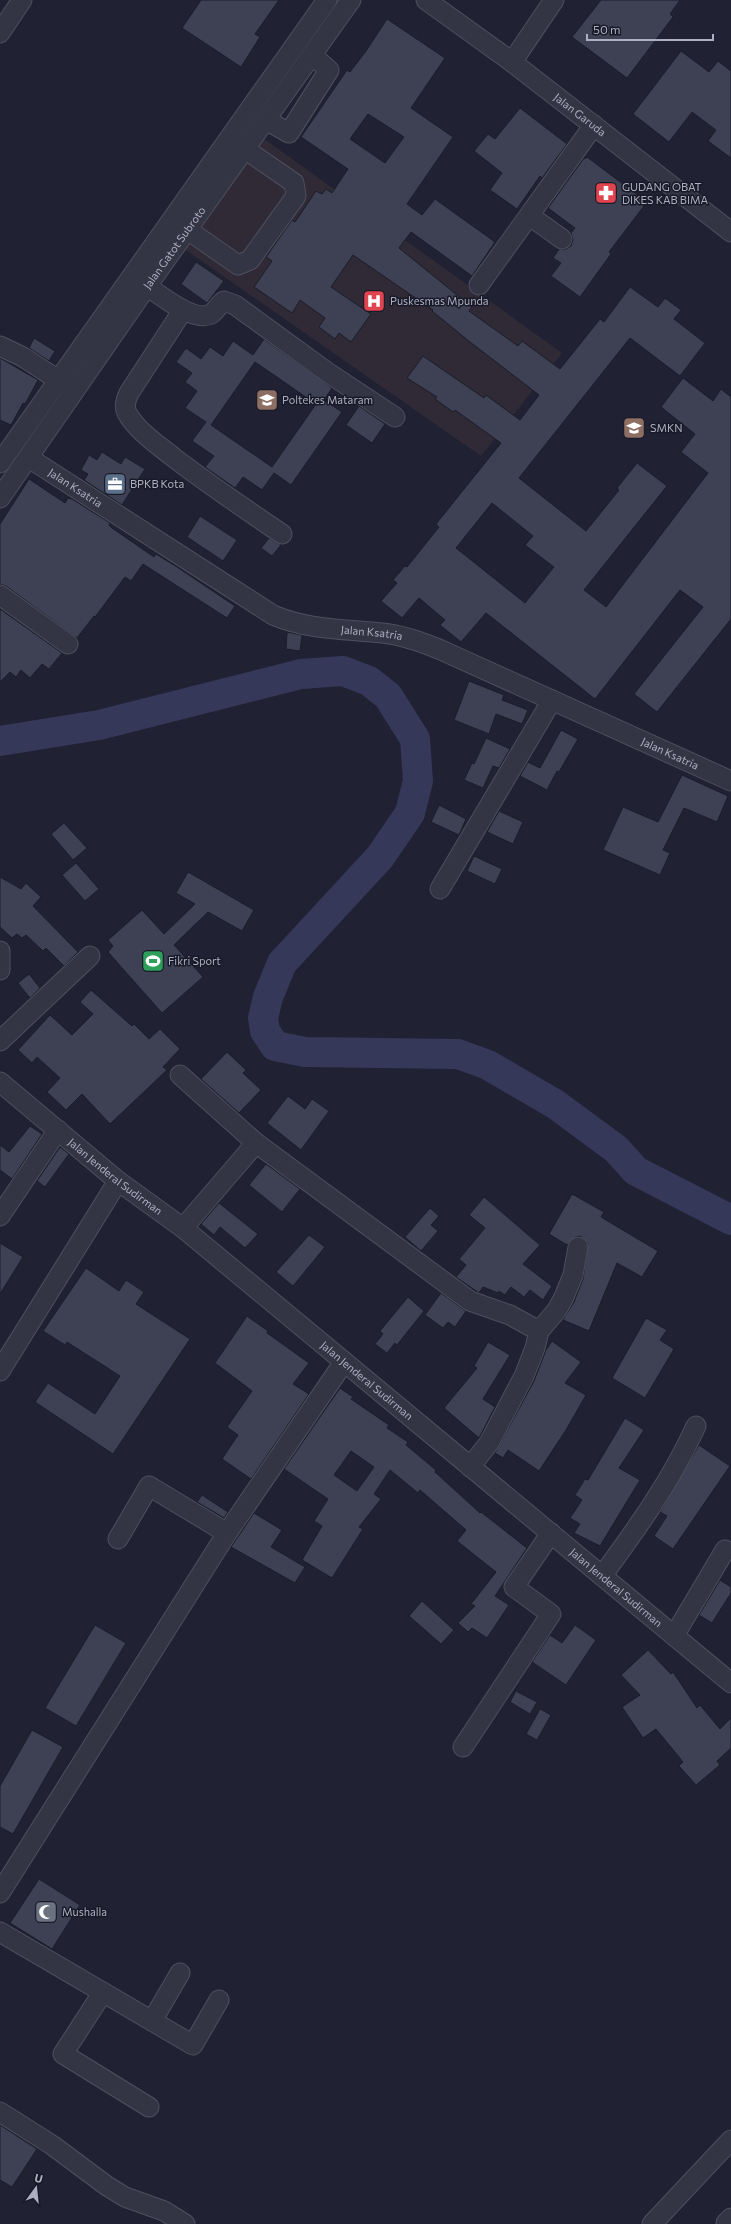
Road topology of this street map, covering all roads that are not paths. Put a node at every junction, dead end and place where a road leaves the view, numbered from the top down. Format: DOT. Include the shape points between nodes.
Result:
graph roads {
  1 [pos="22,0"];
  2 [pos="326,0"];
  3 [pos="351,0"];
  4 [pos="426,0"];
  5 [pos="554,0"];
  6 [pos="1,30"];
  7 [pos="312,54"];
  8 [pos="512,62"];
  9 [pos="266,120"];
  10 [pos="594,125"];
  11 [pos="245,148"];
  12 [pos="204,174"];
  13 [pos="219,185"];
  14 [pos="530,216"];
  15 [pos="188,230"];
  16 [pos="731,232"];
  17 [pos="562,239"];
  18 [pos="146,286"];
  19 [pos="480,286"];
  20 [pos="183,310"];
  21 [pos="0,346"];
  22 [pos="59,380"];
  23 [pos="75,391"];
  24 [pos="395,418"];
  25 [pos="29,458"];
  26 [pos="0,463"];
  27 [pos="0,498"];
  28 [pos="282,534"];
  29 [pos="0,595"];
  30 [pos="68,644"];
  31 [pos="552,700"];
  32 [pos="731,781"];
  33 [pos="440,889"];
  34 [pos="0,951"];
  35 [pos="90,956"];
  36 [pos="0,970"];
  37 [pos="0,1040"];
  38 [pos="180,1075"];
  39 [pos="0,1082"];
  40 [pos="58,1130"];
  41 [pos="256,1143"];
  42 [pos="118,1181"];
  43 [pos="0,1216"];
  44 [pos="182,1228"];
  45 [pos="578,1247"];
  46 [pos="539,1331"];
  47 [pos="344,1362"];
  48 [pos="0,1371"];
  49 [pos="696,1426"];
  50 [pos="470,1467"];
  51 [pos="227,1533"];
  52 [pos="550,1533"];
  53 [pos="118,1539"];
  54 [pos="725,1550"];
  55 [pos="602,1576"];
  56 [pos="674,1636"];
  57 [pos="731,1683"];
  58 [pos="463,1747"];
  59 [pos="0,1893"];
  60 [pos="0,1932"];
  61 [pos="180,1974"];
  62 [pos="103,1992"];
  63 [pos="219,2000"];
  64 [pos="152,2021"];
  65 [pos="149,2107"];
  66 [pos="0,2112"];
  67 [pos="731,2140"];
  68 [pos="185,2224"];
  69 [pos="652,2224"];
  1 -- 6 [label="street"];
  2 -- 12 [label="street, Jalan Gatot Subroto"];
  3 -- 7 [label="street, Jalan Gatot Subroto"];
  4 -- 8 [label="street, Jalan Garuda"];
  5 -- 8 [label="street"];
  7 -- 9 [label="street, Jalan Gatot Subroto"];
  7 -- 9 [label="street" via="329,70 289,133"];
  8 -- 10 [label="street, Jalan Garuda"];
  9 -- 11 [label="street, Jalan Gatot Subroto"];
  10 -- 14 [label="street"];
  10 -- 16 [label="street, Jalan Garuda"];
  11 -- 13 [label="street, Jalan Gatot Subroto"];
  11 -- 15 [label="street" via="294,183 296,196 250,260 238,265"];
  12 -- 13 [label="street"];
  12 -- 22 [label="street, Jalan Gatot Subroto"];
  13 -- 15 [label="street, Jalan Gatot Subroto"];
  14 -- 17 [label="street"];
  14 -- 19 [label="street"];
  15 -- 18 [label="street, Jalan Gatot Subroto"];
  18 -- 20 [label="street"];
  18 -- 23 [label="street, Jalan Gatot Subroto"];
  20 -- 24 [label="street" via="202,316 211,314 222,301 230,302"];
  20 -- 28 [label="street" via="129,393 126,412 151,440"];
  21 -- 22 [label="street"];
  22 -- 23 [label="street"];
  22 -- 26 [label="street, Jalan Gatot Subroto"];
  23 -- 25 [label="street, Jalan Gatot Subroto"];
  25 -- 27 [label="street, Jalan Gatot Subroto"];
  25 -- 31 [label="street, Jalan Ksatria" via="273,615 311,627 408,637"];
  29 -- 30 [label="street"];
  31 -- 32 [label="street, Jalan Ksatria"];
  31 -- 33 [label="street"];
  34 -- 36 [label="street"];
  35 -- 37 [label="street"];
  38 -- 41 [label="street"];
  39 -- 40 [label="street, Jalan Jenderal Sudirman"];
  40 -- 42 [label="street, Jalan Jenderal Sudirman"];
  40 -- 43 [label="street"];
  41 -- 44 [label="street"];
  41 -- 46 [label="street" via="470,1301 510,1315"];
  42 -- 44 [label="street, Jalan Jenderal Sudirman"];
  42 -- 48 [label="street"];
  44 -- 47 [label="street, Jalan Jenderal Sudirman"];
  45 -- 46 [label="street" via="574,1275 557,1310"];
  46 -- 50 [label="street" via="524,1376 489,1443"];
  47 -- 50 [label="street, Jalan Jenderal Sudirman"];
  47 -- 51 [label="street"];
  49 -- 55 [label="street" via="679,1463 645,1518"];
  50 -- 52 [label="street, Jalan Jenderal Sudirman"];
  51 -- 53 [label="street" via="149,1486"];
  51 -- 59 [label="street"];
  52 -- 55 [label="street, Jalan Jenderal Sudirman"];
  52 -- 58 [label="street" via="514,1587 551,1614"];
  54 -- 56 [label="street"];
  55 -- 56 [label="street, Jalan Jenderal Sudirman"];
  56 -- 57 [label="street, Jalan Jenderal Sudirman"];
  60 -- 62 [label="street"];
  61 -- 64 [label="street"];
  62 -- 64 [label="street"];
  62 -- 65 [label="street" via="63,2054"];
  63 -- 64 [label="street" via="193,2046"];
  66 -- 68 [label="street" via="125,2197 164,2211"];
  67 -- 69 [label="street"];
}
